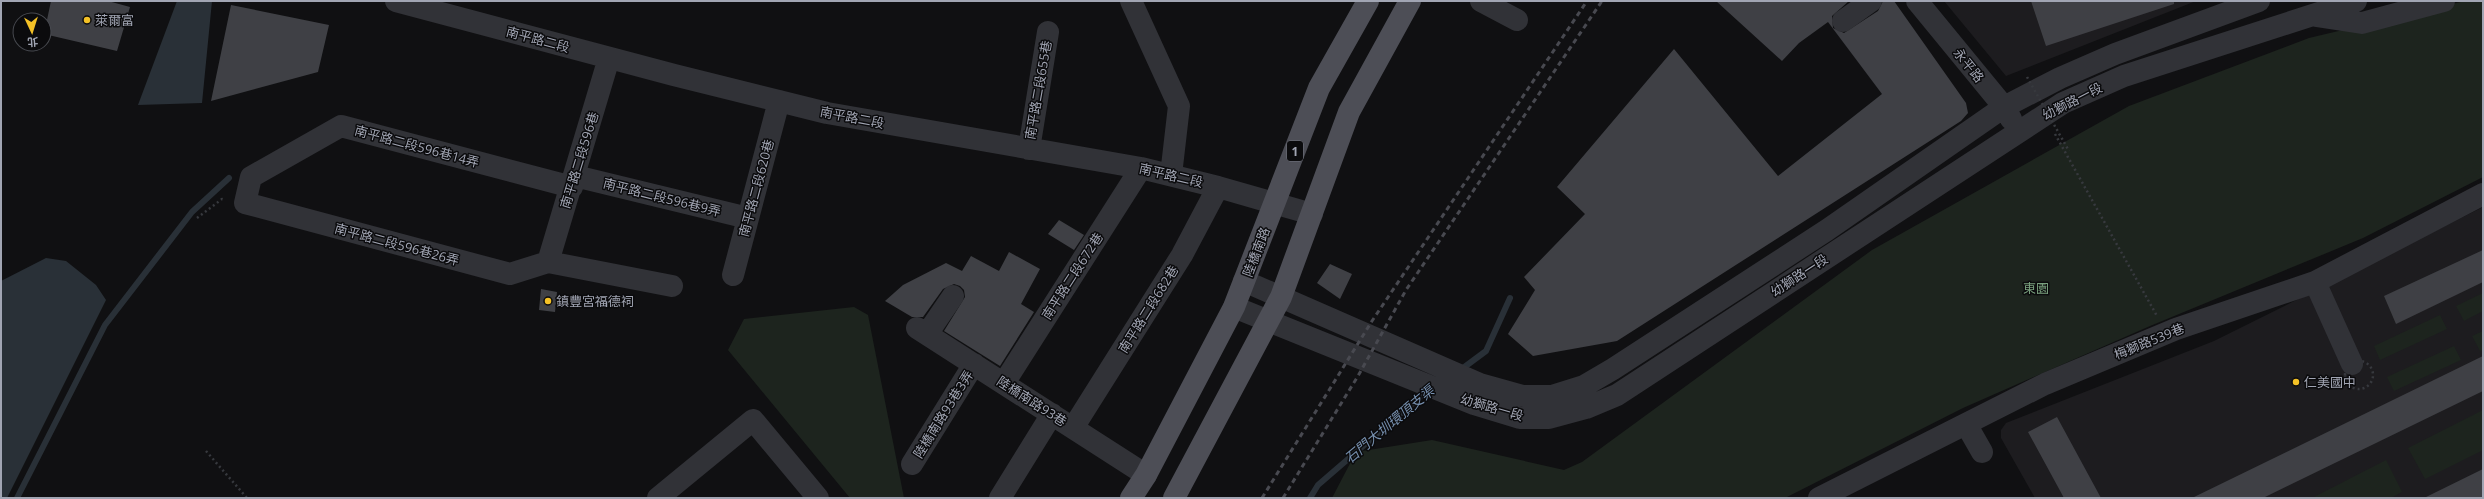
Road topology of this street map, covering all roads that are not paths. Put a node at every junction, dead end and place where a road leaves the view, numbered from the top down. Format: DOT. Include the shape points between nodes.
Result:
graph roads {
  1 [pos="396,1"];
  2 [pos="1131,1"];
  3 [pos="1368,1"];
  4 [pos="1410,1"];
  5 [pos="1481,1"];
  6 [pos="1871,1"];
  7 [pos="1917,1"];
  8 [pos="2259,1"];
  9 [pos="2356,1"];
  10 [pos="2444,1"];
  11 [pos="2312,15"];
  12 [pos="1517,20"];
  13 [pos="1844,20"];
  14 [pos="1048,32"];
  15 [pos="610,58"];
  16 [pos="778,101"];
  17 [pos="2004,107"];
  18 [pos="2019,131"];
  19 [pos="1028,149"];
  20 [pos="1141,168"];
  21 [pos="1171,175"];
  22 [pos="574,181"];
  23 [pos="1218,187"];
  24 [pos="2483,194"];
  25 [pos="245,203"];
  26 [pos="1274,204"];
  27 [pos="1312,214"];
  28 [pos="748,218"];
  29 [pos="548,262"];
  30 [pos="733,275"];
  31 [pos="1244,281"];
  32 [pos="2316,282"];
  33 [pos="672,286"];
  34 [pos="953,296"];
  35 [pos="1281,297"];
  36 [pos="1234,307"];
  37 [pos="1269,323"];
  38 [pos="974,364"];
  39 [pos="2352,364"];
  40 [pos="1004,383"];
  41 [pos="1052,414"];
  42 [pos="1966,424"];
  43 [pos="1073,428"];
  44 [pos="1982,452"];
  45 [pos="912,464"];
  46 [pos="1146,475"];
  47 [pos="658,498"];
  48 [pos="818,498"];
  49 [pos="1000,498"];
  50 [pos="1131,498"];
  51 [pos="1174,498"];
  52 [pos="1819,498"];
  1 -- 15 [label="street, 南平路二段"];
  2 -- 21 [label="street" via="1179,106"];
  3 -- 26 [label="main road, 陸橋南路 / 1" via="1320,88"];
  4 -- 27 [label="main road" via="1349,112"];
  5 -- 12 [label="street"];
  6 -- 13 [label="street"];
  7 -- 17 [label="street, 永平路"];
  8 -- 17 [label="street, 幼獅路一段" via="2115,54 2060,78"];
  9 -- 11 [label="street, 幼獅路一段"];
  10 -- 11 [label="street" via="2362,23"];
  11 -- 18 [label="street, 幼獅路一段" via="2124,76 2043,114"];
  14 -- 19 [label="street, 南平路二段655巷"];
  15 -- 16 [label="street, 南平路二段"];
  15 -- 22 [label="street, 南平路二段596巷"];
  16 -- 19 [label="street, 南平路二段" via="827,113"];
  16 -- 28 [label="street, 南平路二段620巷"];
  17 -- 18 [label="street, 永平路"];
  17 -- 35 [label="street, 幼獅路一段" via="1827,230 1613,369 1584,386 1552,396 1523,396 1480,384"];
  18 -- 37 [label="street, 幼獅路一段" via="1617,395 1586,408 1549,418 1520,418 1474,404"];
  19 -- 20 [label="street, 南平路二段"];
  20 -- 21 [label="street, 南平路二段"];
  20 -- 40 [label="street, 南平路二段672巷"];
  21 -- 23 [label="street, 南平路二段"];
  22 -- 25 [label="street, 南平路二段596巷14弄" via="341,126 251,177"];
  22 -- 28 [label="street, 南平路二段596巷9弄"];
  22 -- 29 [label="street, 南平路二段596巷"];
  23 -- 26 [label="street, 南平路二段"];
  23 -- 43 [label="street, 南平路二段682巷" via="1182,255"];
  24 -- 32 [label="street, 梅獅路539巷"];
  25 -- 29 [label="street, 南平路二段596巷26弄" via="510,274"];
  26 -- 27 [label="street, 南平路二段"];
  26 -- 31 [label="main road, 陸橋南路 / 1"];
  27 -- 35 [label="main road"];
  28 -- 30 [label="street, 南平路二段620巷"];
  29 -- 33 [label="street"];
  31 -- 35 [label="street, 幼獅路一段"];
  31 -- 36 [label="main road, 陸橋南路 / 1"];
  32 -- 39 [label="street"];
  32 -- 42 [label="street, 梅獅路539巷" via="2166,333 2045,384"];
  34 -- 38 [label="street, 陸橋南路93巷" via="922,331"];
  35 -- 37 [label="main road"];
  36 -- 37 [label="street, 幼獅路一段"];
  36 -- 46 [label="main road, 陸橋南路 / 1"];
  37 -- 51 [label="main road"];
  38 -- 40 [label="street, 陸橋南路93巷"];
  38 -- 45 [label="street, 陸橋南路93巷3弄"];
  40 -- 41 [label="street, 陸橋南路93巷"];
  41 -- 43 [label="street, 陸橋南路93巷"];
  41 -- 49 [label="street"];
  42 -- 44 [label="street"];
  42 -- 52 [label="street, 梅獅路539巷"];
  43 -- 46 [label="street, 陸橋南路93巷"];
  46 -- 50 [label="main road, 陸橋南路 / 1"];
  47 -- 48 [label="street" via="753,420"];
}
